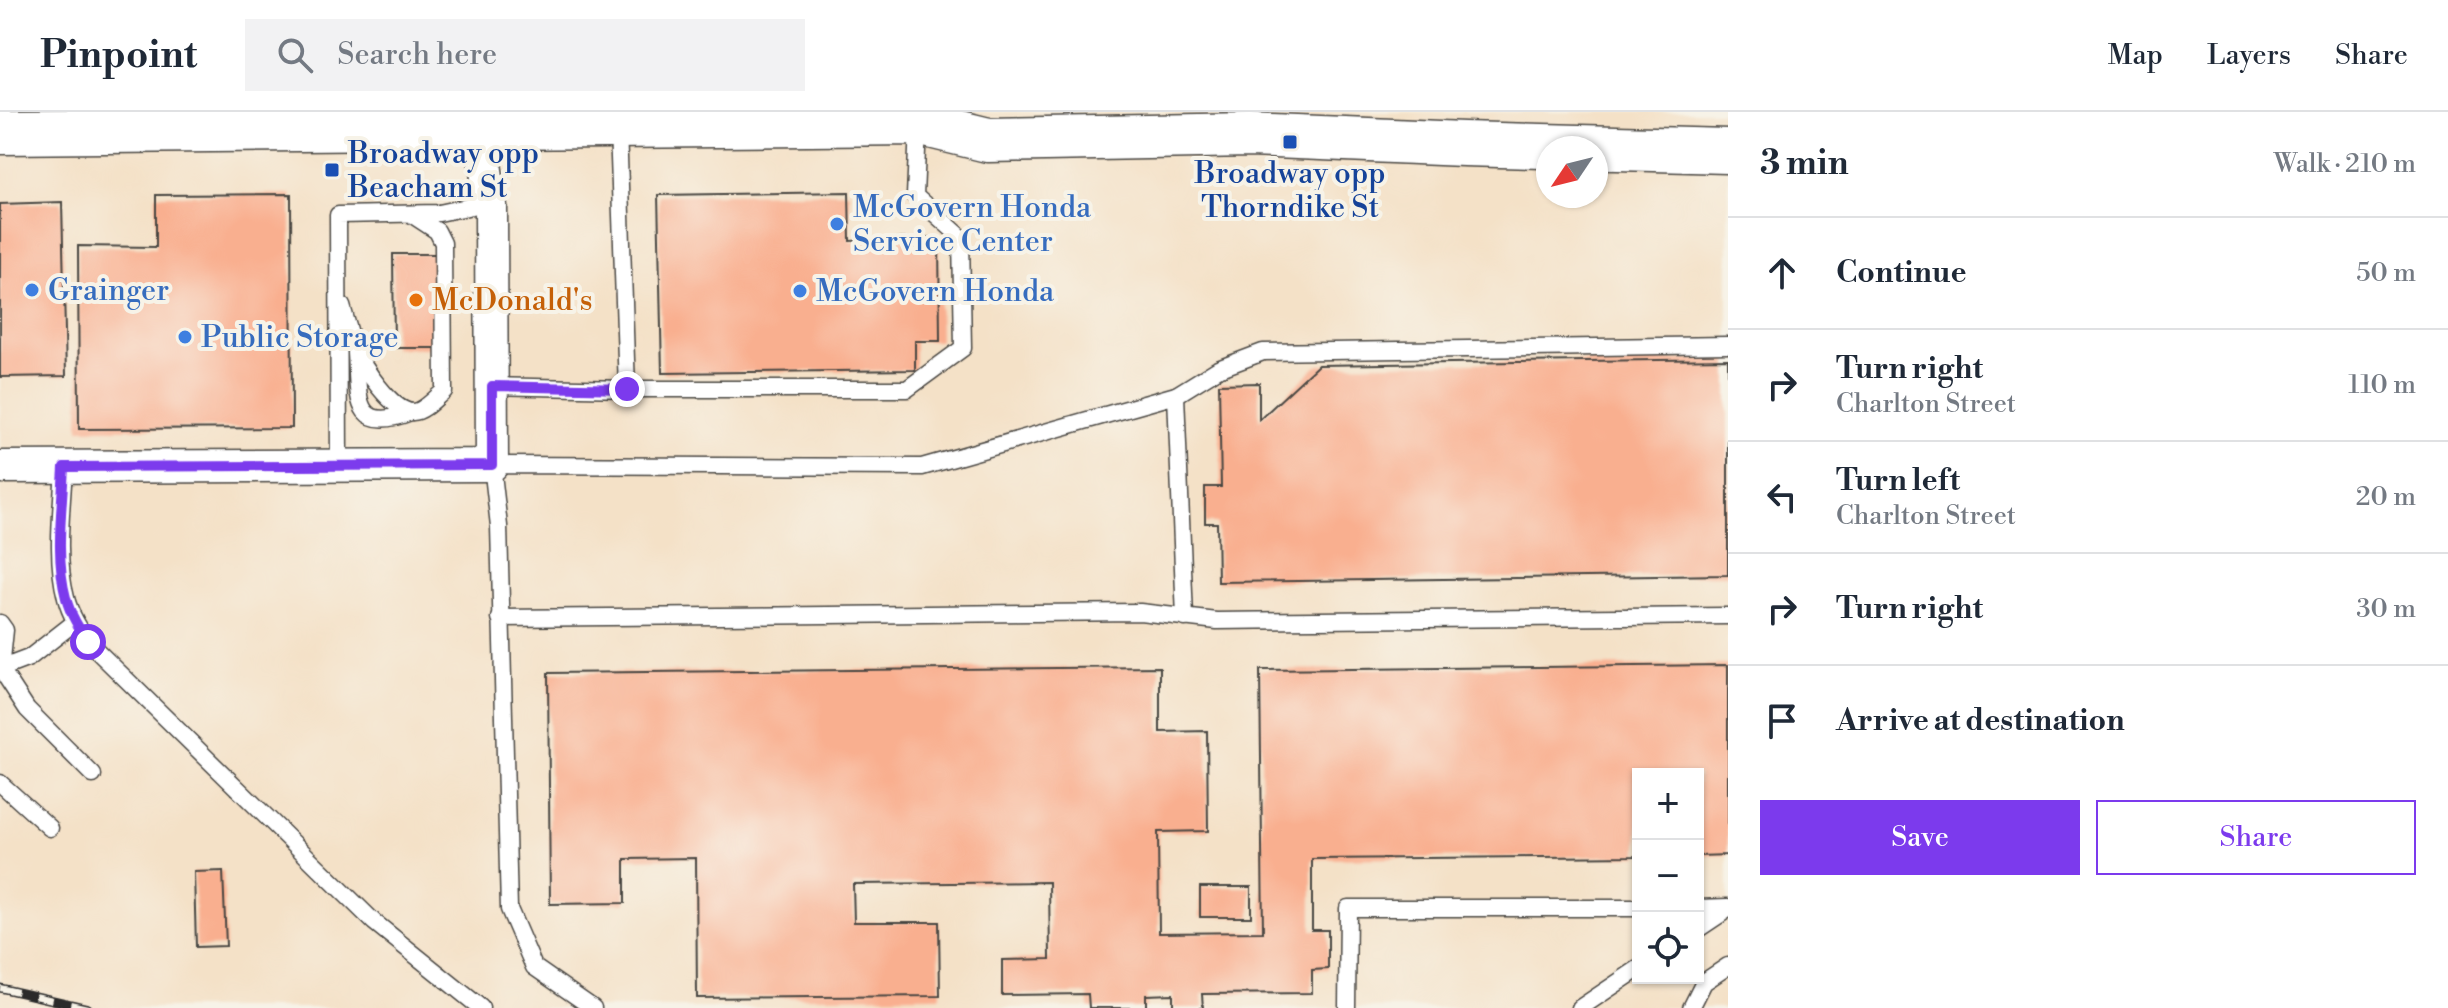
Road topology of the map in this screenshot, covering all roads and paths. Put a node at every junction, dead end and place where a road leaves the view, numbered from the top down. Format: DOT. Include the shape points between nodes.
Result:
graph roads {
  1 [pos="934,118"];
  2 [pos="546,119"];
  3 [pos="294,121"];
  4 [pos="26,125"];
  5 [pos="480,127"];
  6 [pos="618,127"];
  7 [pos="1728,151"];
  8 [pos="491,207"];
  9 [pos="411,214"];
  10 [pos="338,293"];
  11 [pos="1728,345"];
  12 [pos="356,351"];
  13 [pos="492,386"];
  14 [pos="627,389"];
  15 [pos="1176,395"];
  16 [pos="411,412"];
  17 [pos="339,465"];
  18 [pos="492,465"];
  19 [pos="0,467"];
  20 [pos="64,467"];
  21 [pos="1728,616"];
  22 [pos="500,618"];
  23 [pos="1185,618"];
  24 [pos="75,622"];
  25 [pos="0,623"];
  26 [pos="0,669"];
  27 [pos="93,775"];
  28 [pos="0,783"];
  29 [pos="50,828"];
  30 [pos="1632,908"];
  31 [pos="1704,908"];
  32 [pos="1728,908"];
  33 [pos="1704,925"];
  34 [pos="1728,966"];
  35 [pos="1632,973"];
  36 [pos="481,1008"];
  37 [pos="593,1008"];
  38 [pos="1347,1008"];
  39 [pos="1580,1008"];
  40 [pos="1691,1008"];
  1 -- 6 [label="main road"];
  1 -- 7 [label="main road" via="988,140 1250,135"];
  1 -- 14 [label="lane" via="915,196 961,237 963,348 907,389"];
  2 -- 5 [label="main road"];
  2 -- 6 [label="main road"];
  3 -- 4 [label="main road"];
  3 -- 5 [label="main road"];
  5 -- 8 [label="street"];
  6 -- 14 [label="lane"];
  8 -- 9 [label="lane"];
  8 -- 13 [label="street"];
  9 -- 10 [label="lane" via="338,215"];
  9 -- 16 [label="lane" via="437,231 443,243 444,391"];
  10 -- 12 [label="lane"];
  10 -- 17 [label="lane"];
  11 -- 15 [label="lane" via="1263,352 1218,369"];
  12 -- 16 [label="lane" via="378,386"];
  12 -- 16 [label="lane" via="366,414 394,419"];
  13 -- 14 [label="lane"];
  13 -- 18 [label="street"];
  15 -- 18 [label="lane" via="922,467"];
  15 -- 23 [label="lane"];
  17 -- 18 [label="street"];
  17 -- 20 [label="street"];
  18 -- 22 [label="lane"];
  19 -- 20 [label="street"];
  20 -- 24 [label="lane" via="62,567"];
  21 -- 23 [label="lane"];
  22 -- 23 [label="lane" via="1140,612"];
  22 -- 37 [label="lane" via="509,909 534,967"];
  24 -- 26 [label="lane" via="29,658"];
  24 -- 36 [label="lane" via="105,661 374,922"];
  25 -- 26 [label="lane" via="5,630"];
  26 -- 27 [label="lane" via="27,709"];
  28 -- 29 [label="lane"];
  30 -- 38 [label="lane" via="1348,908"];
  31 -- 32 [label="lane"];
  32 -- 33 [label="lane"];
  34 -- 40 [label="lane" via="1704,982"];
  35 -- 39 [label="lane"];
}
